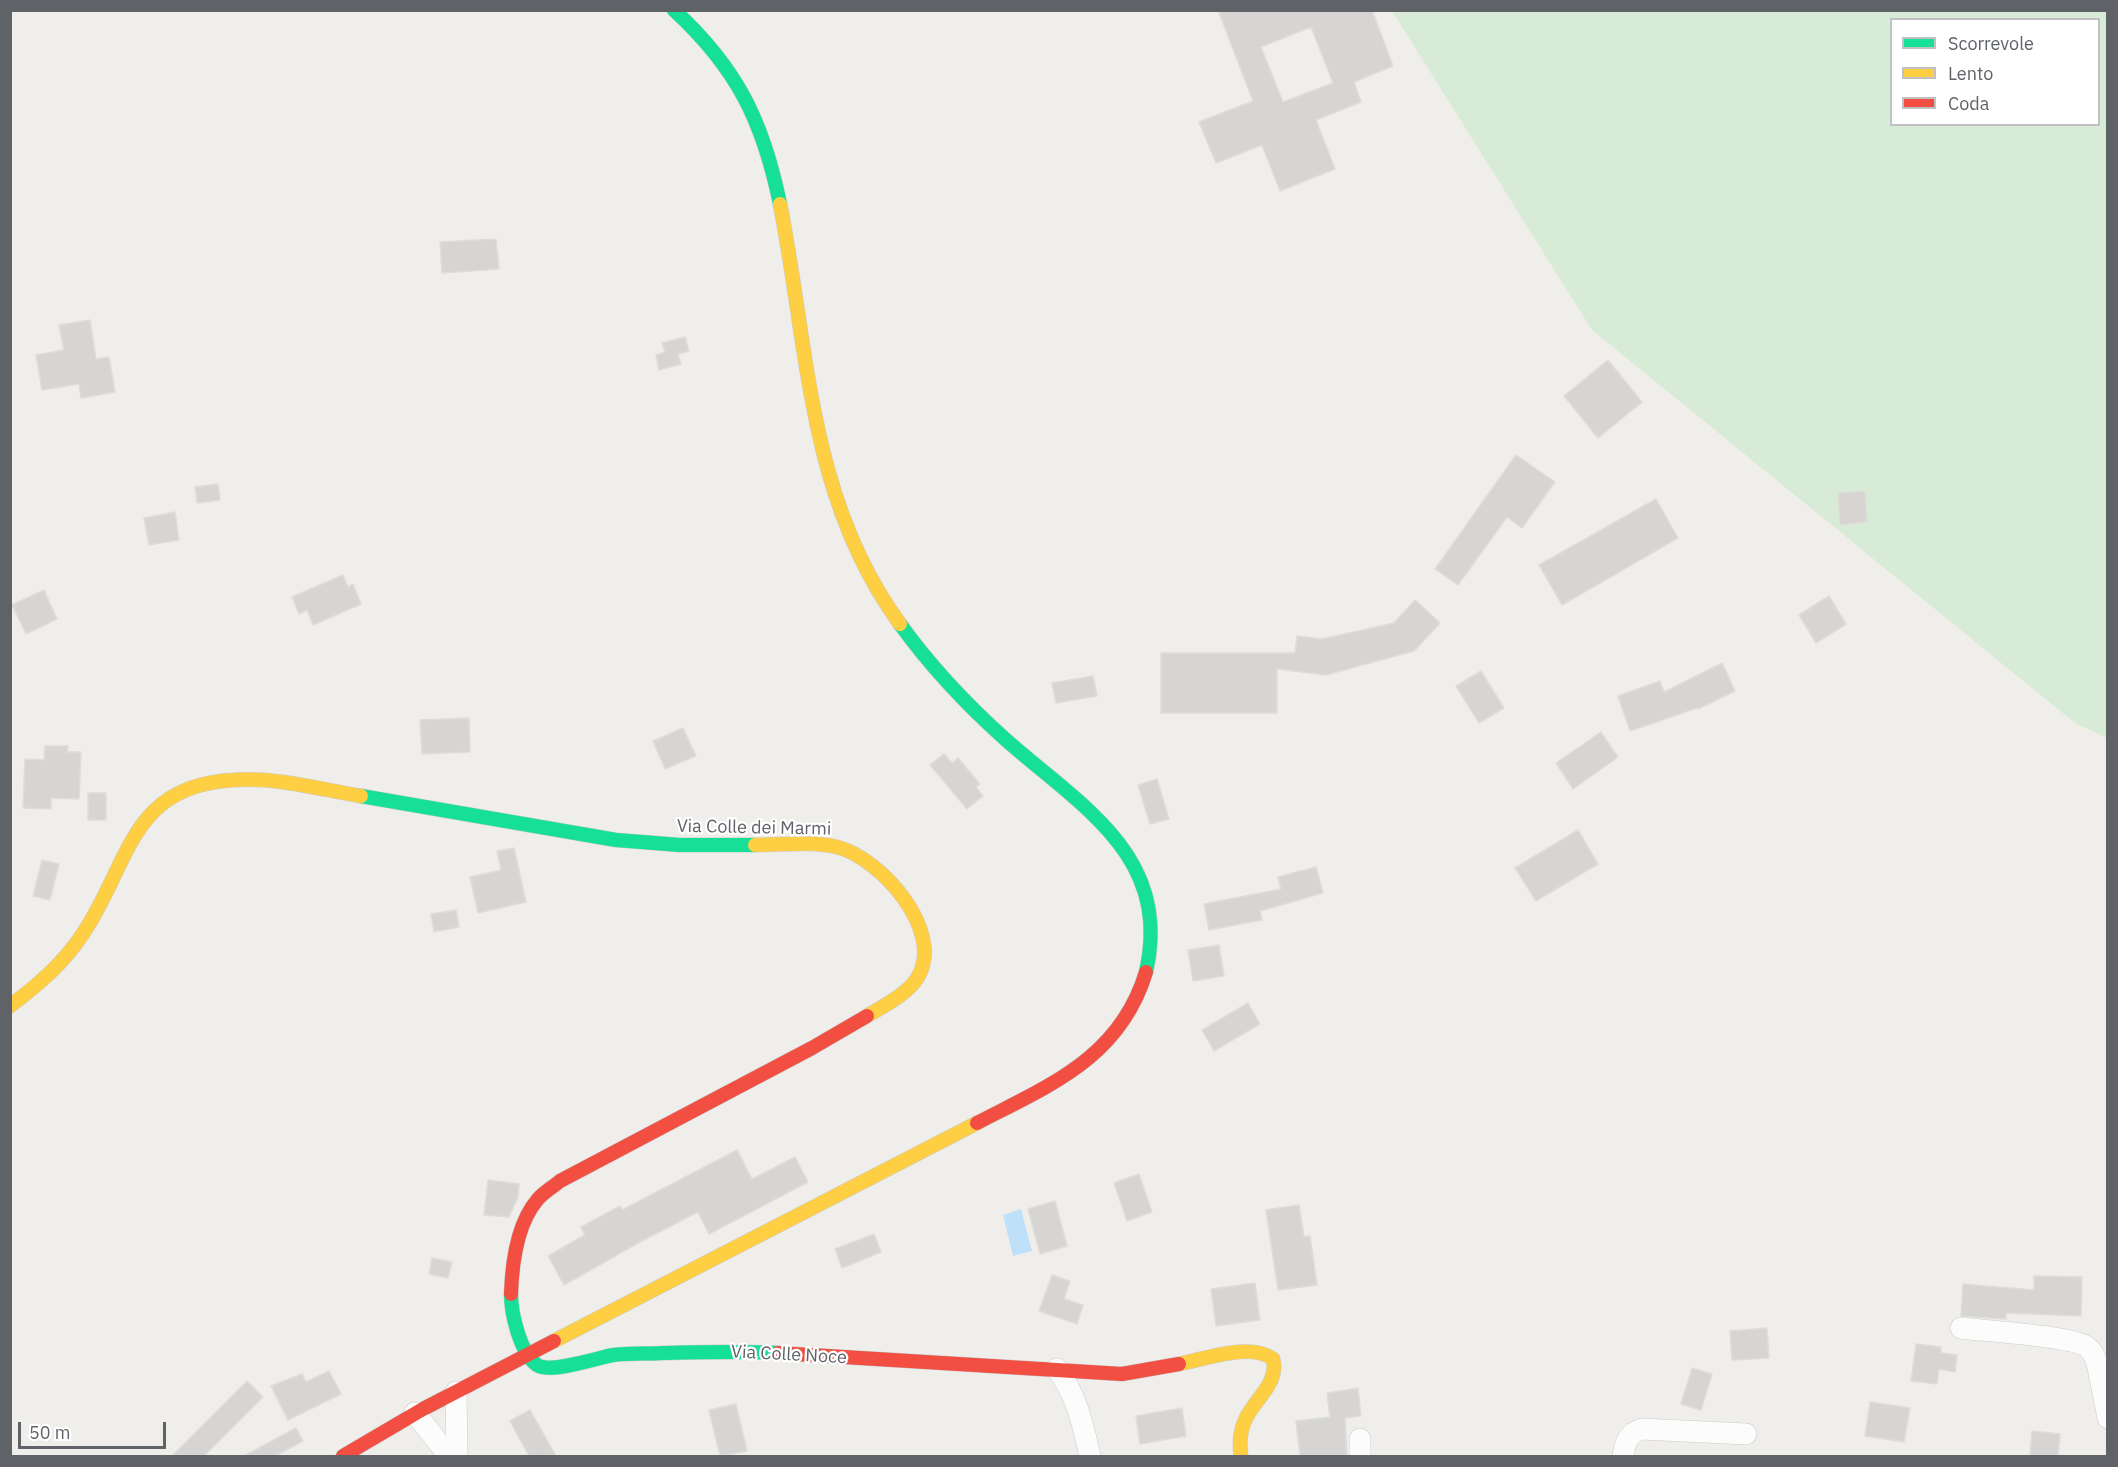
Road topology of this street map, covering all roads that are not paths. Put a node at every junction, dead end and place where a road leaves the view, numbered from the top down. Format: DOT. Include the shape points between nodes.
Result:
graph roads {
  1 [pos="674,10"];
  2 [pos="10,1006"];
  3 [pos="1961,1329"];
  4 [pos="528,1354"];
  5 [pos="1057,1369"];
  6 [pos="456,1392"];
  7 [pos="415,1413"];
  8 [pos="2108,1418"];
  9 [pos="1746,1434"];
  10 [pos="343,1456"];
  11 [pos="448,1456"];
  12 [pos="457,1456"];
  13 [pos="1090,1456"];
  14 [pos="1241,1456"];
  15 [pos="1623,1456"];
  1 -- 4 [label="street" via="722,59 761,132 779,199 825,464 840,512 867,572 913,644 947,685 1090,811 1124,849 1147,903 1150,951 1140,993 1125,1020 1102,1047 1073,1069 949,1138"];
  2 -- 4 [label="street, Via Colle dei Marmi" via="51,973 78,942 133,837 151,813 169,797 208,783 242,779 275,782 616,840 680,845 825,845 861,857 894,885 913,913 924,955 918,977 839,1033 560,1182 539,1197 520,1233 511,1289 515,1326"];
  3 -- 8 [label="street" via="2068,1340 2087,1347 2095,1357"];
  4 -- 5 [label="street, Via Colle Noce" via="537,1365 550,1368 615,1355 736,1351"];
  4 -- 6 [label="street"];
  5 -- 13 [label="street" via="1077,1405"];
  5 -- 14 [label="street, Via Colle Noce" via="1132,1373 1239,1352 1263,1352 1273,1359 1276,1370 1245,1418"];
  6 -- 7 [label="street"];
  6 -- 12 [label="street"];
  7 -- 10 [label="street"];
  7 -- 11 [label="street"];
  9 -- 15 [label="street" via="1642,1429 1628,1437"];
}
